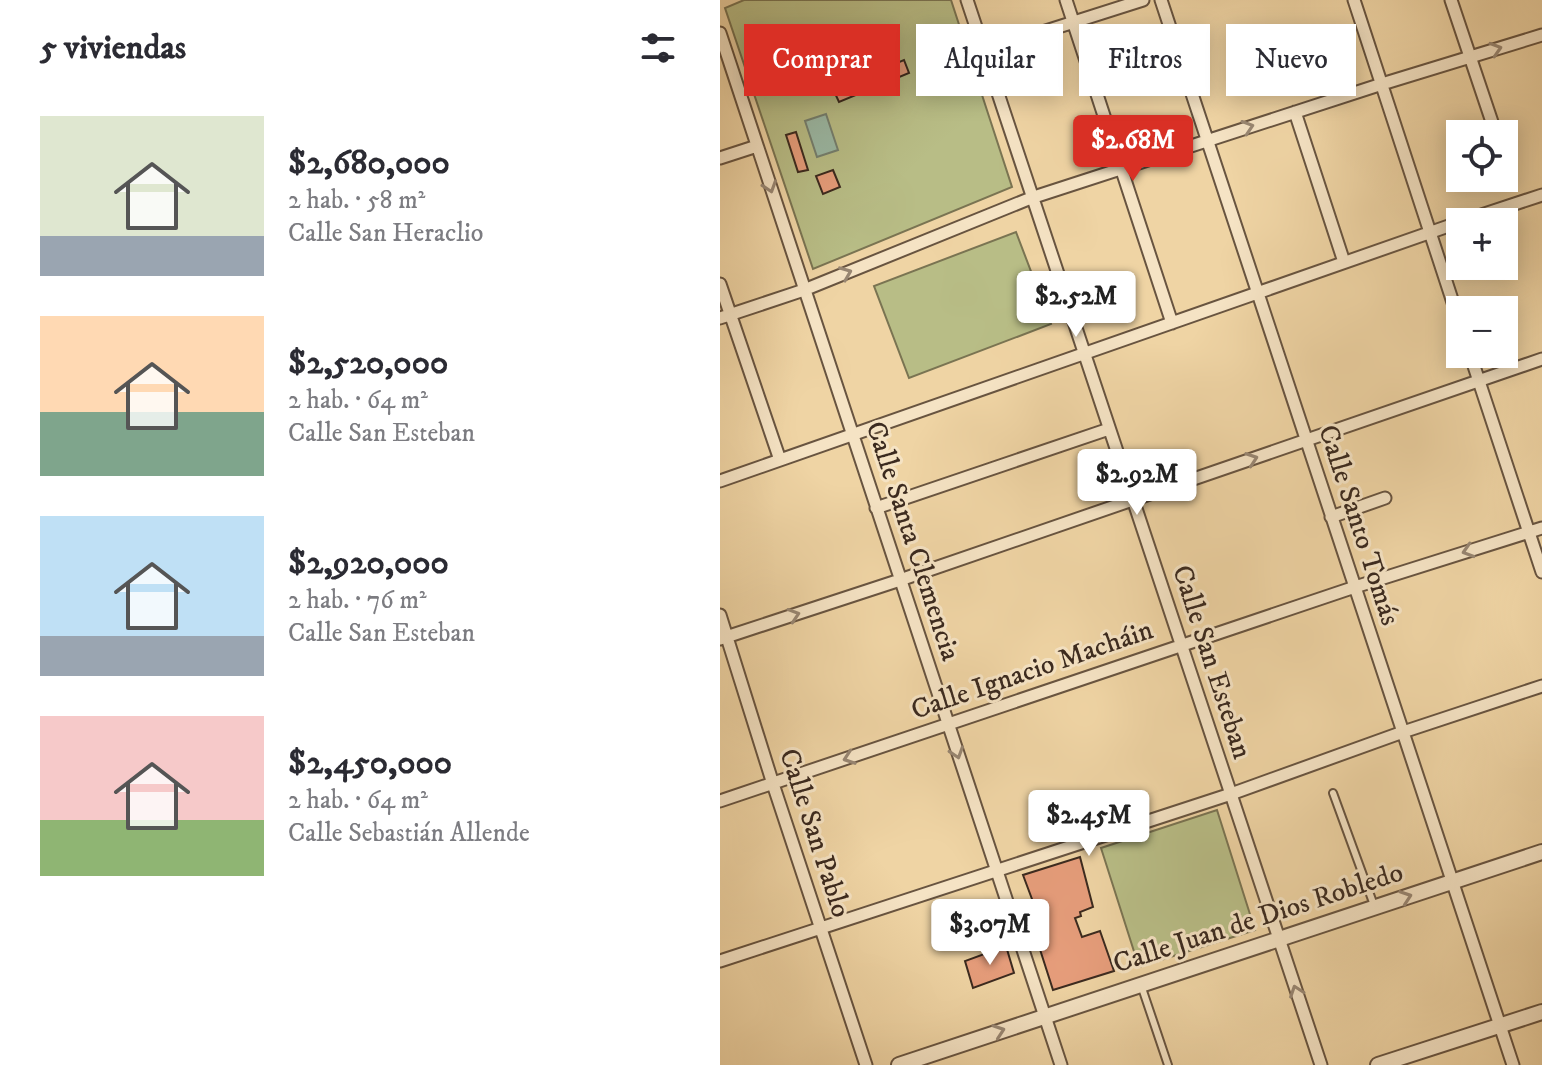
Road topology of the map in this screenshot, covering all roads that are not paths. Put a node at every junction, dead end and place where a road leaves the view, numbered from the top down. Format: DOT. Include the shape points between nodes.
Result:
graph roads {
  1 [pos="967,0"];
  2 [pos="1066,0"];
  3 [pos="1143,0"];
  4 [pos="1161,0"];
  5 [pos="1354,0"];
  6 [pos="1451,0"];
  7 [pos="1074,22"];
  8 [pos="975,24"];
  9 [pos="1063,26"];
  10 [pos="720,33"];
  11 [pos="1542,35"];
  12 [pos="1470,57"];
  13 [pos="1382,84"];
  14 [pos="998,96"];
  15 [pos="1295,112"];
  16 [pos="1491,120"];
  17 [pos="1207,141"];
  18 [pos="757,146"];
  19 [pos="720,158"];
  20 [pos="1121,168"];
  21 [pos="1542,195"];
  22 [pos="1031,198"];
  23 [pos="1503,208"];
  24 [pos="1446,227"];
  25 [pos="1430,232"];
  26 [pos="1344,262"];
  27 [pos="720,284"];
  28 [pos="804,290"];
  29 [pos="1257,292"];
  30 [pos="1451,296"];
  31 [pos="725,316"];
  32 [pos="1172,323"];
  33 [pos="1084,354"];
  34 [pos="1542,359"];
  35 [pos="1474,368"];
  36 [pos="1478,380"];
  37 [pos="1109,429"];
  38 [pos="853,436"];
  39 [pos="1306,441"];
  40 [pos="780,460"];
  41 [pos="720,481"];
  42 [pos="1385,498"];
  43 [pos="1133,500"];
  44 [pos="876,508"];
  45 [pos="1331,517"];
  46 [pos="1542,528"];
  47 [pos="1528,532"];
  48 [pos="1542,572"];
  49 [pos="900,580"];
  50 [pos="1355,587"];
  51 [pos="720,615"];
  52 [pos="724,638"];
  53 [pos="1180,645"];
  54 [pos="1542,686"];
  55 [pos="948,724"];
  56 [pos="1403,732"];
  57 [pos="773,784"];
  58 [pos="1333,793"];
  59 [pos="1231,794"];
  60 [pos="720,801"];
  61 [pos="1542,852"];
  62 [pos="996,870"];
  63 [pos="1452,881"];
  64 [pos="1375,908"];
  65 [pos="821,928"];
  66 [pos="1279,940"];
  67 [pos="720,961"];
  68 [pos="1141,985"];
  69 [pos="1542,1012"];
  70 [pos="1044,1016"];
  71 [pos="1500,1025"];
  72 [pos="866,1065"];
  73 [pos="899,1065"];
  74 [pos="1061,1065"];
  75 [pos="1168,1065"];
  76 [pos="1321,1065"];
  77 [pos="1378,1065"];
  78 [pos="1513,1065"];
  1 -- 8 [label="street, Calle San Esteban"];
  2 -- 7 [label="street"];
  3 -- 7 [label="street"];
  4 -- 17 [label="street, Calle Santo Tomás"];
  5 -- 13 [label="street"];
  6 -- 12 [label="street"];
  7 -- 9 [label="street"];
  7 -- 20 [label="street"];
  10 -- 18 [label="street, Calle Santa Clemencia"];
  12 -- 11 [label="street, one-way"];
  12 -- 13 [label="street"];
  12 -- 16 [label="street"];
  13 -- 15 [label="street"];
  13 -- 25 [label="street"];
  14 -- 22 [label="street, Calle San Esteban"];
  17 -- 15 [label="street, one-way"];
  15 -- 26 [label="street"];
  17 -- 20 [label="street"];
  17 -- 29 [label="street, Calle Santo Tomás"];
  18 -- 19 [label="street"];
  18 -- 28 [label="street, Calle Santa Clemencia, one-way"];
  20 -- 22 [label="street"];
  20 -- 32 [label="street"];
  21 -- 23 [label="street"];
  28 -- 22 [label="street, one-way"];
  22 -- 33 [label="street, Calle San Esteban"];
  24 -- 25 [label="street"];
  25 -- 26 [label="street"];
  25 -- 30 [label="street"];
  26 -- 29 [label="street"];
  27 -- 31 [label="street"];
  28 -- 31 [label="street"];
  28 -- 38 [label="street, Calle Santa Clemencia"];
  29 -- 32 [label="street"];
  29 -- 39 [label="street, Calle Santo Tomás"];
  31 -- 40 [label="street"];
  32 -- 33 [label="street"];
  33 -- 37 [label="street, Calle San Esteban"];
  33 -- 38 [label="street"];
  34 -- 36 [label="street"];
  35 -- 36 [label="street"];
  36 -- 39 [label="street"];
  36 -- 47 [label="street"];
  37 -- 43 [label="street, Calle San Esteban"];
  37 -- 44 [label="street"];
  38 -- 40 [label="street"];
  38 -- 44 [label="street, Calle Santa Clemencia"];
  43 -- 39 [label="street, one-way"];
  39 -- 45 [label="street, Calle Santo Tomás"];
  40 -- 41 [label="street"];
  42 -- 45 [label="street"];
  43 -- 49 [label="street"];
  43 -- 53 [label="street, Calle San Esteban"];
  44 -- 49 [label="street, Calle Santa Clemencia"];
  45 -- 50 [label="street, Calle Santo Tomás"];
  46 -- 47 [label="street, Calle Ignacio Macháin"];
  47 -- 48 [label="street"];
  47 -- 50 [label="street, Calle Ignacio Macháin, one-way"];
  52 -- 49 [label="street, one-way"];
  49 -- 55 [label="street, Calle Santa Clemencia"];
  50 -- 53 [label="street, Calle Ignacio Macháin"];
  50 -- 56 [label="street, Calle Santo Tomás"];
  51 -- 52 [label="street, Calle San Pablo"];
  52 -- 57 [label="street, Calle San Pablo"];
  53 -- 55 [label="street, Calle Ignacio Macháin"];
  53 -- 59 [label="street, Calle San Esteban"];
  54 -- 56 [label="street"];
  55 -- 57 [label="street, Calle Ignacio Macháin, one-way"];
  55 -- 62 [label="street, Calle Santa Clemencia, one-way"];
  56 -- 59 [label="street"];
  56 -- 63 [label="street, Calle Santo Tomás"];
  57 -- 60 [label="street, Calle Ignacio Macháin"];
  57 -- 65 [label="street, Calle San Pablo"];
  58 -- 64 [label="lane"];
  59 -- 62 [label="street"];
  59 -- 66 [label="street, Calle San Esteban"];
  61 -- 63 [label="street, Calle Juan de Dios Robledo"];
  62 -- 65 [label="street"];
  62 -- 70 [label="street, Calle Santa Clemencia"];
  64 -- 63 [label="street, Calle Juan de Dios Robledo, one-way"];
  63 -- 71 [label="street, Calle Santo Tomás"];
  64 -- 66 [label="street, Calle Juan de Dios Robledo"];
  65 -- 67 [label="street"];
  65 -- 72 [label="street, Calle San Pablo"];
  66 -- 68 [label="street, Calle Juan de Dios Robledo"];
  76 -- 66 [label="street, Calle San Esteban, one-way"];
  68 -- 70 [label="street, Calle Juan de Dios Robledo"];
  68 -- 75 [label="lane"];
  69 -- 71 [label="street"];
  73 -- 70 [label="street, Calle Juan de Dios Robledo, one-way"];
  70 -- 74 [label="street, Calle Santa Clemencia"];
  71 -- 77 [label="street"];
  71 -- 78 [label="street, Calle Santo Tomás"];
}
